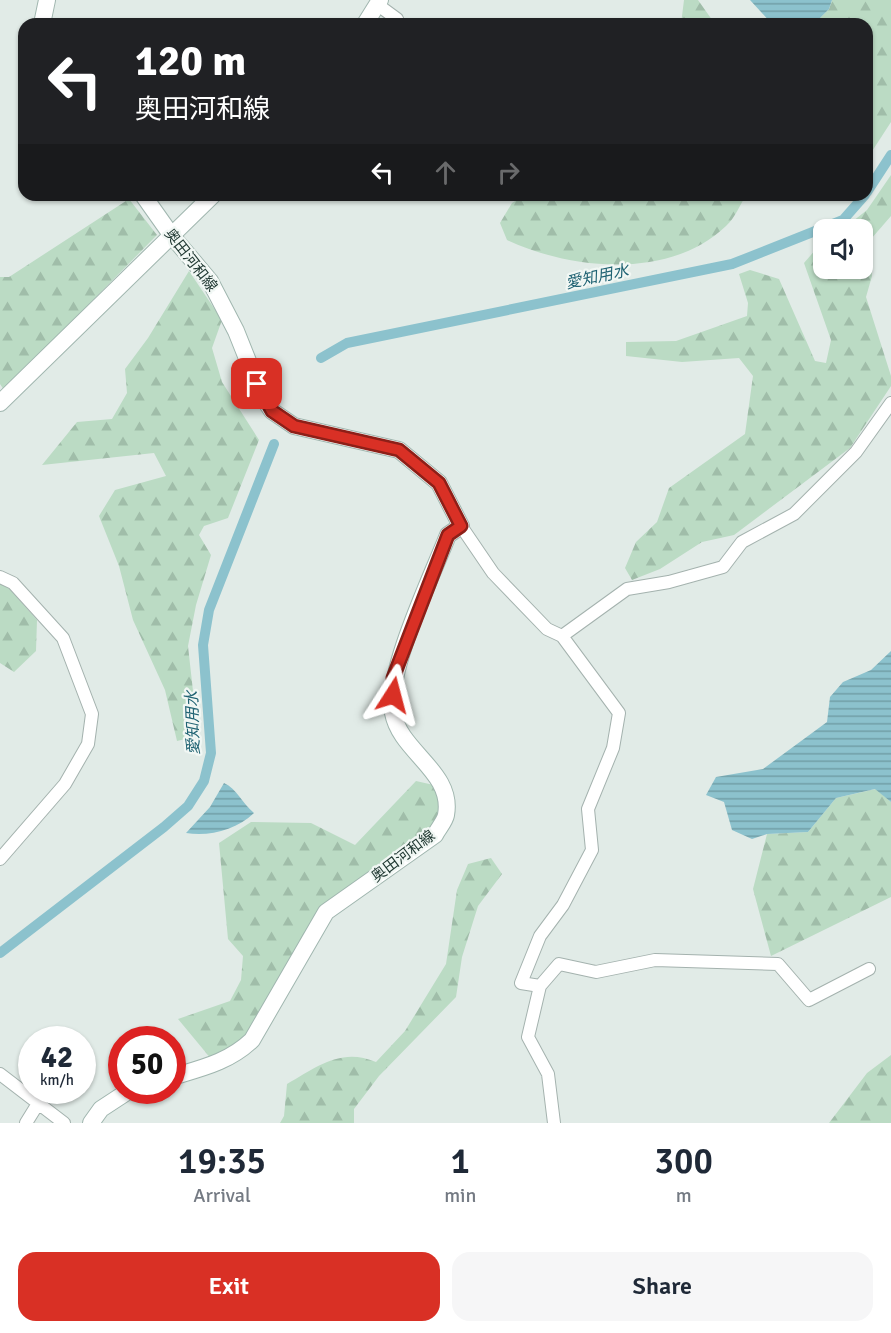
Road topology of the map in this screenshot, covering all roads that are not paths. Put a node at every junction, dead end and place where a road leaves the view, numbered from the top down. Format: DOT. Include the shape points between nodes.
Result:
graph roads {
  1 [pos="47,0"];
  2 [pos="379,2"];
  3 [pos="43,18"];
  4 [pos="369,18"];
  5 [pos="396,18"];
  6 [pos="147,201"];
  7 [pos="207,201"];
  8 [pos="172,236"];
  9 [pos="0,403"];
  10 [pos="891,403"];
  11 [pos="461,526"];
  12 [pos="0,577"];
  13 [pos="562,636"];
  14 [pos="0,859"];
  15 [pos="869,969"];
  16 [pos="540,986"];
  17 [pos="186,1073"];
  18 [pos="0,1074"];
  19 [pos="18,1087"];
  20 [pos="38,1104"];
  21 [pos="41,1104"];
  22 [pos="109,1104"];
  23 [pos="26,1123"];
  24 [pos="64,1123"];
  25 [pos="91,1123"];
  26 [pos="554,1123"];
  1 -- 3 [label="main road"];
  2 -- 4 [label="main road"];
  2 -- 5 [label="street"];
  6 -- 8 [label="main road, 奥田河和線"];
  7 -- 8 [label="main road"];
  8 -- 9 [label="main road"];
  8 -- 11 [label="main road, 奥田河和線" via="218,294 272,411 294,426 399,450 439,483"];
  10 -- 13 [label="street" via="856,453 794,514 742,542 723,567 627,589"];
  11 -- 13 [label="street" via="493,573 547,629"];
  11 -- 17 [label="main road, 奥田河和線" via="448,535 393,678 393,712 400,732 445,788 447,816 435,834 326,912 252,1040 220,1063"];
  12 -- 14 [label="street" via="13,583 63,638 92,714 88,744 65,784"];
  13 -- 16 [label="street" via="619,713 613,748 588,809 591,850 563,905 540,936 521,983"];
  15 -- 16 [label="street" via="809,1000 778,964 655,960 596,972 559,964"];
  16 -- 26 [label="street" via="528,1038 548,1074"];
  18 -- 19 [label="street"];
  20 -- 23 [label="street"];
  21 -- 24 [label="street"];
  22 -- 25 [label="main road"];
}
